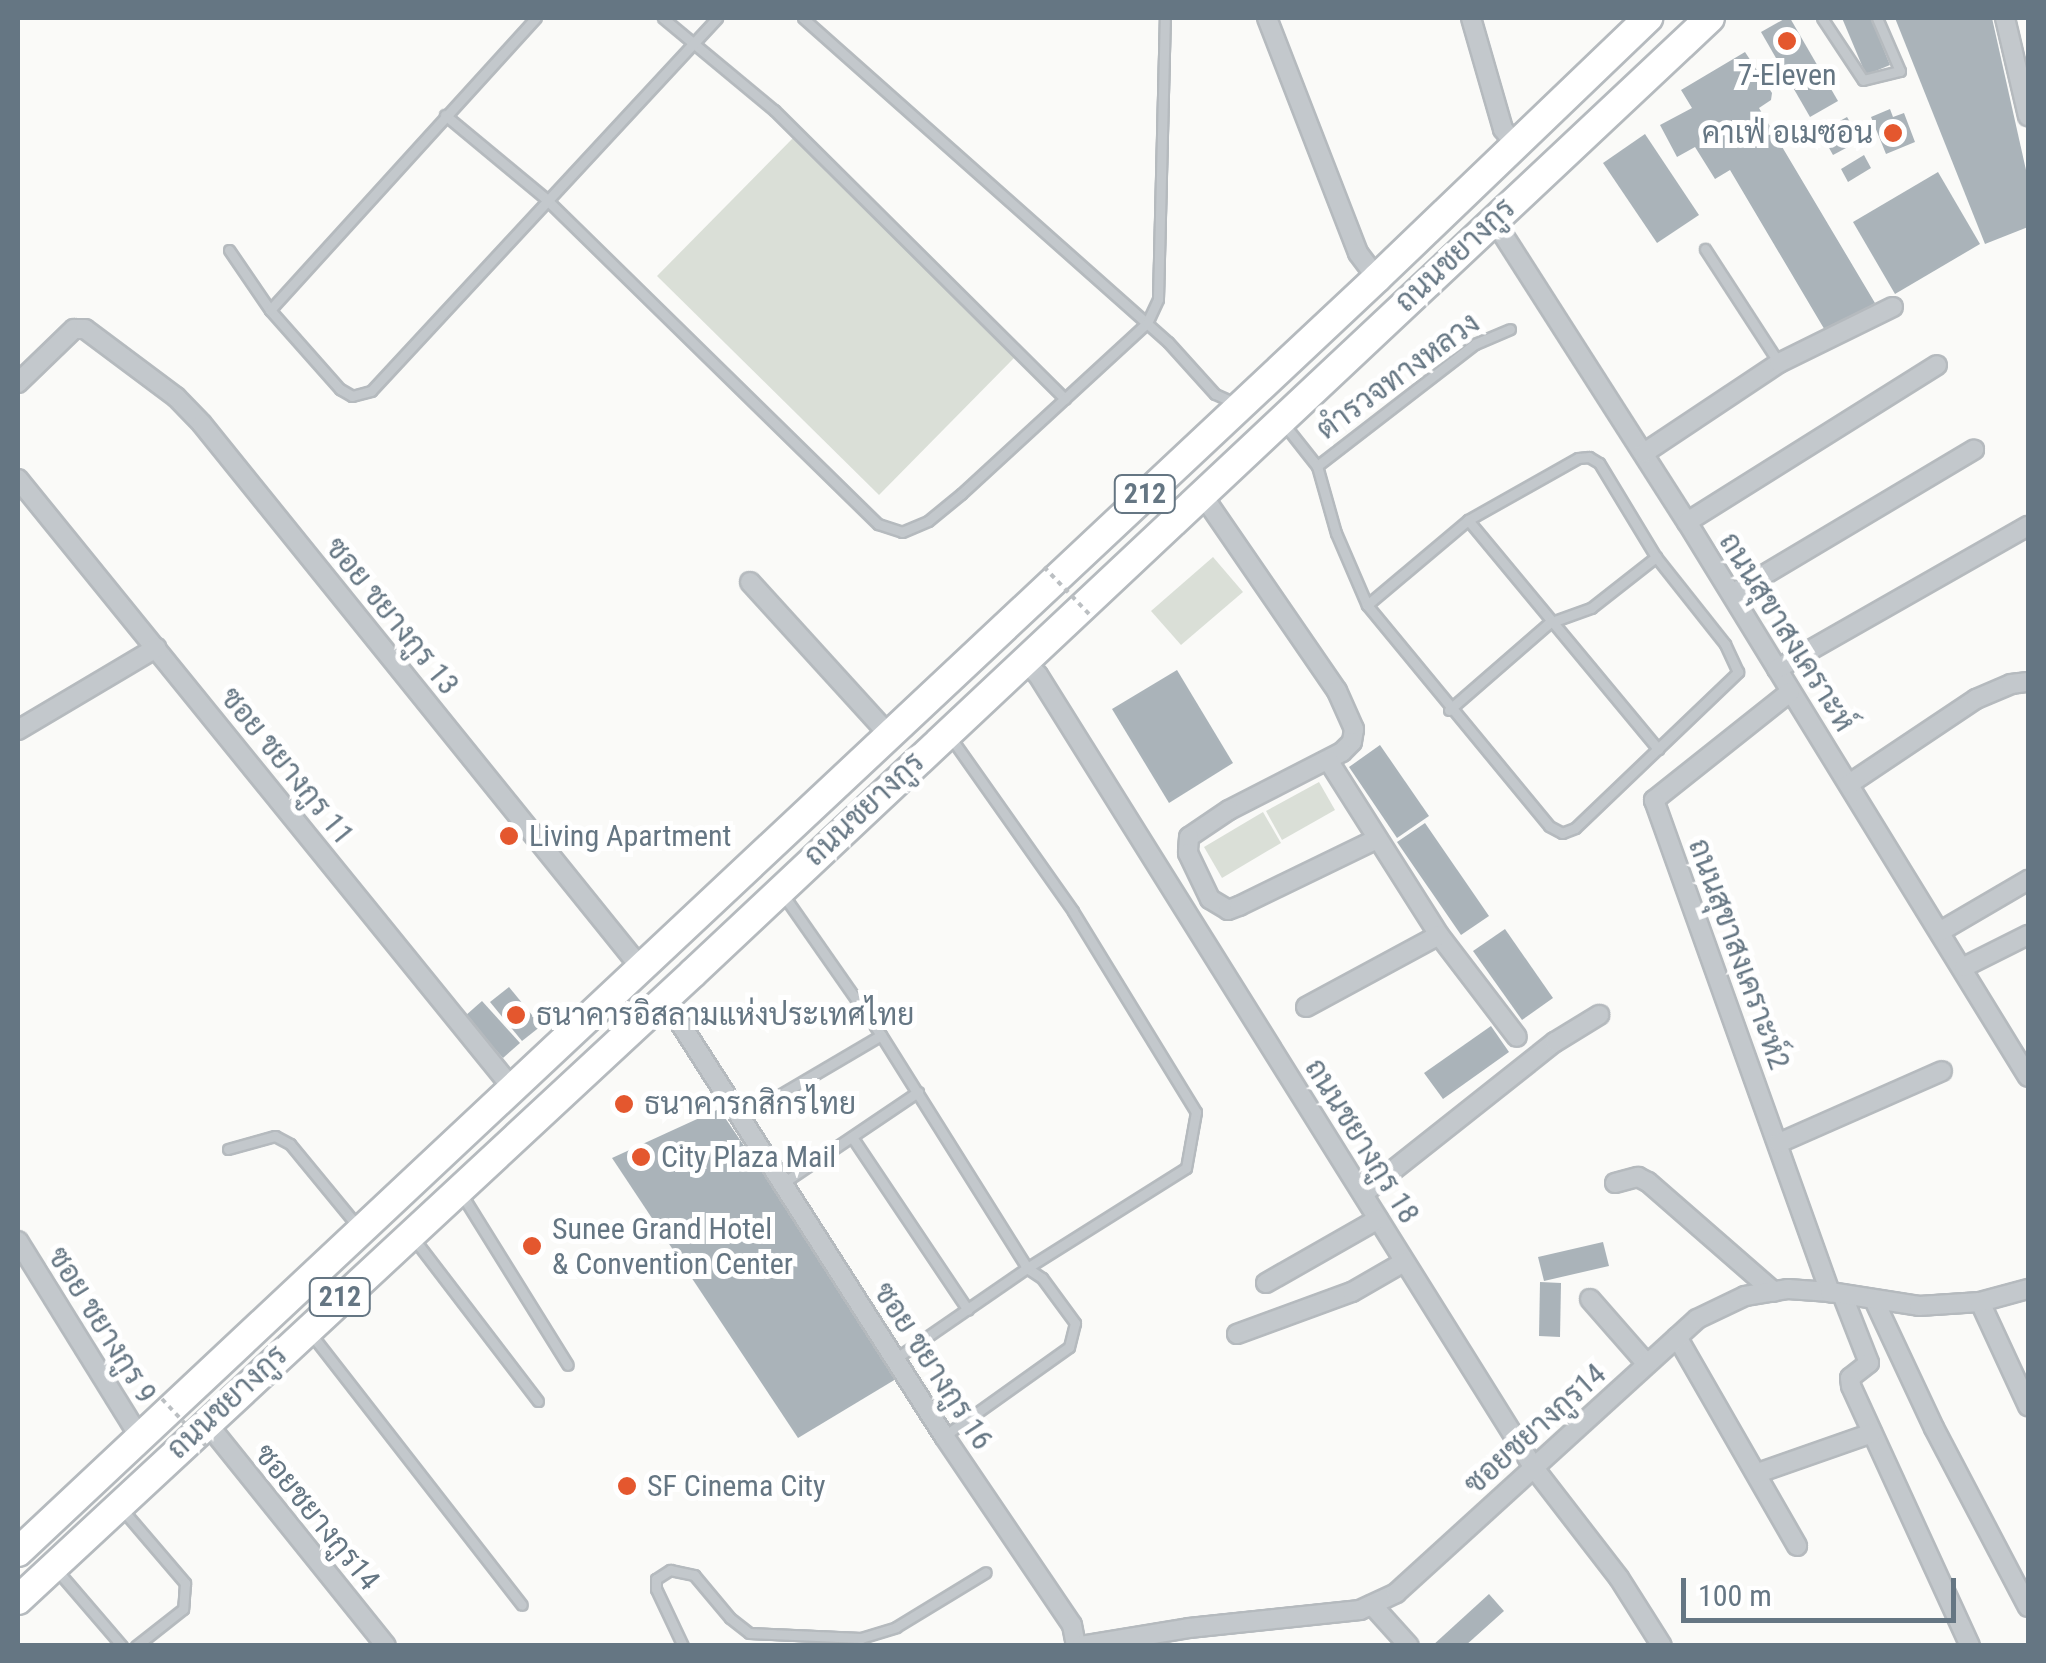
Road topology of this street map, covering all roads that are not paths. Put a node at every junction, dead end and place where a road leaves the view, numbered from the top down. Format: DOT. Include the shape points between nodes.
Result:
graph roads {
  1 [pos="536,18"];
  2 [pos="663,18"];
  3 [pos="717,18"];
  4 [pos="803,18"];
  5 [pos="1165,18"];
  6 [pos="1267,18"];
  7 [pos="1471,18"];
  8 [pos="1647,18"];
  9 [pos="1710,18"];
  10 [pos="1822,18"];
  11 [pos="1878,18"];
  12 [pos="2006,18"];
  13 [pos="1845,24"];
  14 [pos="1830,29"];
  15 [pos="694,42"];
  16 [pos="446,115"];
  17 [pos="2028,116"];
  18 [pos="1514,142"];
  19 [pos="546,199"];
  20 [pos="1493,219"];
  21 [pos="1705,249"];
  22 [pos="230,250"];
  23 [pos="1377,278"];
  24 [pos="1893,307"];
  25 [pos="270,310"];
  26 [pos="1147,323"];
  27 [pos="1510,329"];
  28 [pos="1779,363"];
  29 [pos="1937,365"];
  30 [pos="18,383"];
  31 [pos="1065,398"];
  32 [pos="1240,406"];
  33 [pos="1272,425"];
  34 [pos="1974,450"];
  35 [pos="1644,453"];
  36 [pos="1316,466"];
  37 [pos="18,479"];
  38 [pos="1201,493"];
  39 [pos="1468,520"];
  40 [pos="1688,522"];
  41 [pos="2028,526"];
  42 [pos="1656,557"];
  43 [pos="750,582"];
  44 [pos="1732,594"];
  45 [pos="1368,606"];
  46 [pos="1549,624"];
  47 [pos="156,648"];
  48 [pos="1023,660"];
  49 [pos="1777,669"];
  50 [pos="2028,682"];
  51 [pos="1790,692"];
  52 [pos="1449,710"];
  53 [pos="18,730"];
  54 [pos="946,732"];
  55 [pos="890,736"];
  56 [pos="1658,749"];
  57 [pos="1328,760"];
  58 [pos="1849,784"];
  59 [pos="1377,839"];
  60 [pos="2028,880"];
  61 [pos="779,890"];
  62 [pos="1941,931"];
  63 [pos="1439,935"];
  64 [pos="2028,935"];
  65 [pos="1964,967"];
  66 [pos="640,968"];
  67 [pos="664,998"];
  68 [pos="1306,1007"];
  69 [pos="1599,1015"];
  70 [pos="881,1035"];
  71 [pos="1517,1037"];
  72 [pos="1942,1070"];
  73 [pos="2028,1075"];
  74 [pos="512,1089"];
  75 [pos="918,1092"];
  76 [pos="742,1117"];
  77 [pos="852,1137"];
  78 [pos="1779,1143"];
  79 [pos="228,1149"];
  80 [pos="783,1184"];
  81 [pos="1615,1184"];
  82 [pos="458,1188"];
  83 [pos="1363,1194"];
  84 [pos="1378,1219"];
  85 [pos="361,1230"];
  86 [pos="409,1233"];
  87 [pos="18,1241"];
  88 [pos="1404,1262"];
  89 [pos="1028,1268"];
  90 [pos="1266,1283"];
  91 [pos="2028,1289"];
  92 [pos="1774,1292"];
  93 [pos="1836,1293"];
  94 [pos="1590,1299"];
  95 [pos="1875,1302"];
  96 [pos="1980,1302"];
  97 [pos="968,1310"];
  98 [pos="306,1328"];
  99 [pos="1237,1334"];
  100 [pos="1676,1337"];
  101 [pos="896,1359"];
  102 [pos="568,1364"];
  103 [pos="1647,1364"];
  104 [pos="538,1401"];
  105 [pos="2028,1406"];
  106 [pos="1872,1433"];
  107 [pos="206,1434"];
  108 [pos="944,1436"];
  109 [pos="140,1438"];
  110 [pos="1534,1468"];
  111 [pos="1758,1474"];
  112 [pos="119,1506"];
  113 [pos="1797,1546"];
  114 [pos="18,1552"];
  115 [pos="53,1566"];
  116 [pos="986,1572"];
  117 [pos="18,1600"];
  118 [pos="522,1605"];
  119 [pos="1372,1605"];
  120 [pos="2028,1607"];
  121 [pos="1192,1637"];
  122 [pos="122,1646"];
  123 [pos="136,1646"];
  124 [pos="386,1646"];
  125 [pos="683,1646"];
  126 [pos="1079,1646"];
  127 [pos="1409,1646"];
  128 [pos="1662,1646"];
  129 [pos="1970,1646"];
  1 -- 16 [label="lane"];
  2 -- 15 [label="lane"];
  3 -- 15 [label="lane"];
  4 -- 26 [label="lane"];
  5 -- 26 [label="lane" via="1158,299"];
  6 -- 23 [label="street" via="1358,253"];
  7 -- 18 [label="street" via="1503,129"];
  8 -- 18 [label="main road, ถนนชยางกูร / 212"];
  9 -- 20 [label="main road, ถนนชยางกูร / 212"];
  10 -- 14 [label="lane"];
  11 -- 14 [label="lane" via="1900,71 1864,80"];
  12 -- 17 [label="street"];
  13 -- 14 [label="lane"];
  15 -- 19 [label="lane"];
  15 -- 31 [label="lane" via="774,110"];
  16 -- 19 [label="lane"];
  16 -- 25 [label="lane"];
  18 -- 23 [label="main road, ถนนชยางกูร / 212"];
  19 -- 25 [label="lane" via="379,384 362,394 340,388"];
  19 -- 31 [label="lane" via="878,524 902,532 928,521"];
  20 -- 33 [label="main road, ถนนชยางกูร / 212"];
  20 -- 35 [label="street, ถนนสุขาสงเคราะห์"];
  21 -- 28 [label="lane"];
  22 -- 25 [label="lane"];
  23 -- 32 [label="main road, ถนนชยางกูร / 212"];
  24 -- 28 [label="street"];
  26 -- 31 [label="lane"];
  26 -- 32 [label="lane" via="1215,394"];
  27 -- 36 [label="lane, ตำรวจทางหลวง" via="1475,344"];
  28 -- 35 [label="street"];
  29 -- 40 [label="street"];
  30 -- 66 [label="street, ซอย ชยางกูร 13" via="74,330 85,329 176,397"];
  32 -- 33 [label="main road"];
  32 -- 55 [label="main road, ถนนชยางกูร / 212"];
  33 -- 36 [label="lane, ตำรวจทางหลวง"];
  33 -- 38 [label="main road, ถนนชยางกูร / 212"];
  34 -- 44 [label="street"];
  35 -- 40 [label="street, ถนนสุขาสงเคราะห์"];
  36 -- 45 [label="lane, ตำรวจทางหลวง"];
  37 -- 47 [label="street, ซอย ชยางกูร 11"];
  38 -- 48 [label="main road, ถนนชยางกูร / 212"];
  38 -- 57 [label="street" via="1351,713 1352,742"];
  39 -- 42 [label="lane" via="1589,457"];
  39 -- 45 [label="lane"];
  39 -- 46 [label="lane"];
  40 -- 44 [label="street, ถนนสุขาสงเคราะห์"];
  41 -- 49 [label="street"];
  42 -- 46 [label="lane" via="1590,608"];
  42 -- 56 [label="lane" via="1738,672"];
  43 -- 55 [label="street"];
  44 -- 49 [label="street, ถนนสุขาสงเคราะห์"];
  45 -- 52 [label="lane, ตำรวจทางหลวง"];
  46 -- 52 [label="lane"];
  46 -- 56 [label="lane"];
  47 -- 53 [label="street"];
  47 -- 74 [label="street, ซอย ชยางกูร 11"];
  48 -- 54 [label="main road, ถนนชยางกูร / 212"];
  48 -- 83 [label="street, ถนนชยางกูร 18"];
  49 -- 51 [label="street, ถนนสุขาสงเคราะห์"];
  50 -- 58 [label="street" via="1976,698"];
  51 -- 58 [label="street, ถนนสุขาสงเคราะห์"];
  51 -- 78 [label="street, ถนนสุขาสงเคราะห์2" via="1654,800"];
  52 -- 56 [label="lane, ตำรวจทางหลวง" via="1562,833"];
  54 -- 61 [label="main road, ถนนชยางกูร / 212"];
  54 -- 89 [label="lane" via="1073,911 1196,1112 1186,1168"];
  55 -- 66 [label="main road, ถนนชยางกูร / 212"];
  57 -- 59 [label="street"];
  57 -- 59 [label="street" via="1189,837 1188,853 1210,899 1228,910"];
  58 -- 62 [label="street, ถนนสุขาสงเคราะห์"];
  59 -- 63 [label="street"];
  60 -- 62 [label="street"];
  61 -- 67 [label="main road, ถนนชยางกูร / 212"];
  61 -- 70 [label="lane"];
  62 -- 65 [label="street, ถนนสุขาสงเคราะห์"];
  63 -- 68 [label="street"];
  63 -- 71 [label="street"];
  64 -- 65 [label="street"];
  65 -- 73 [label="street, ถนนสุขาสงเคราะห์"];
  66 -- 67 [label="main road"];
  66 -- 74 [label="main road, ถนนชยางกูร / 212"];
  67 -- 76 [label="street, ซอย ชยางกูร 16"];
  67 -- 82 [label="main road, ถนนชยางกูร / 212"];
  69 -- 83 [label="street" via="1555,1042"];
  70 -- 75 [label="lane"];
  70 -- 76 [label="lane"];
  72 -- 78 [label="street"];
  74 -- 85 [label="main road, ถนนชยางกูร / 212"];
  75 -- 77 [label="lane"];
  75 -- 89 [label="lane"];
  76 -- 80 [label="street, ซอย ชยางกูร 16"];
  77 -- 80 [label="lane"];
  77 -- 97 [label="lane"];
  78 -- 93 [label="street, ถนนสุขาสงเคราะห์2"];
  79 -- 85 [label="lane" via="275,1136 290,1144"];
  80 -- 101 [label="street, ซอย ชยางกูร 16"];
  81 -- 92 [label="street" via="1638,1177 1648,1182"];
  82 -- 86 [label="main road, ถนนชยางกูร / 212"];
  82 -- 102 [label="lane"];
  83 -- 84 [label="street, ถนนชยางกูร 18"];
  84 -- 88 [label="street, ถนนชยางกูร 18"];
  84 -- 90 [label="street"];
  85 -- 109 [label="main road, ถนนชยางกูร / 212"];
  86 -- 98 [label="main road, ถนนชยางกูร / 212"];
  86 -- 104 [label="lane"];
  87 -- 109 [label="street, ซอย ชยางกูร 9"];
  88 -- 99 [label="street" via="1352,1292"];
  88 -- 110 [label="street, ถนนชยางกูร 18"];
  89 -- 97 [label="lane"];
  89 -- 108 [label="lane" via="1075,1323 1069,1346"];
  91 -- 96 [label="street, ซอยชยางกูร14"];
  92 -- 93 [label="street, ซอยชยางกูร14"];
  92 -- 100 [label="street, ซอยชยางกูร14" via="1746,1296"];
  93 -- 95 [label="street, ซอยชยางกูร14"];
  93 -- 106 [label="street, ถนนสุขาสงเคราะห์2" via="1868,1358 1866,1368 1850,1378"];
  94 -- 103 [label="street"];
  95 -- 96 [label="street, ซอยชยางกูร14"];
  95 -- 120 [label="street"];
  96 -- 105 [label="street"];
  97 -- 101 [label="lane"];
  98 -- 107 [label="main road, ถนนชยางกูร / 212"];
  98 -- 118 [label="lane"];
  100 -- 103 [label="street, ซอยชยางกูร14"];
  100 -- 111 [label="street"];
  101 -- 108 [label="street, ซอย ชยางกูร 16"];
  103 -- 110 [label="street, ซอยชยางกูร14"];
  106 -- 111 [label="street"];
  106 -- 129 [label="street"];
  107 -- 112 [label="main road, ถนนชยางกูร / 212"];
  107 -- 124 [label="street, ซอยชยางกูร14"];
  108 -- 126 [label="street, ซอย ชยางกูร 16" via="1072,1625"];
  109 -- 114 [label="main road, ถนนชยางกูร / 212"];
  110 -- 119 [label="street, ซอยชยางกูร14" via="1396,1593"];
  110 -- 128 [label="street, ถนนชยางกูร 18"];
  111 -- 113 [label="street"];
  112 -- 115 [label="main road, ถนนชยางกูร / 212"];
  112 -- 123 [label="lane" via="185,1583 183,1609"];
  115 -- 117 [label="main road, ถนนชยางกูร / 212"];
  115 -- 122 [label="lane"];
  116 -- 125 [label="lane" via="896,1627 861,1638 750,1633 694,1575 670,1570 656,1579 656,1589"];
  119 -- 121 [label="street, ซอยชยางกูร14"];
  119 -- 127 [label="street"];
  121 -- 126 [label="street, ซอยชยางกูร14"];
}
